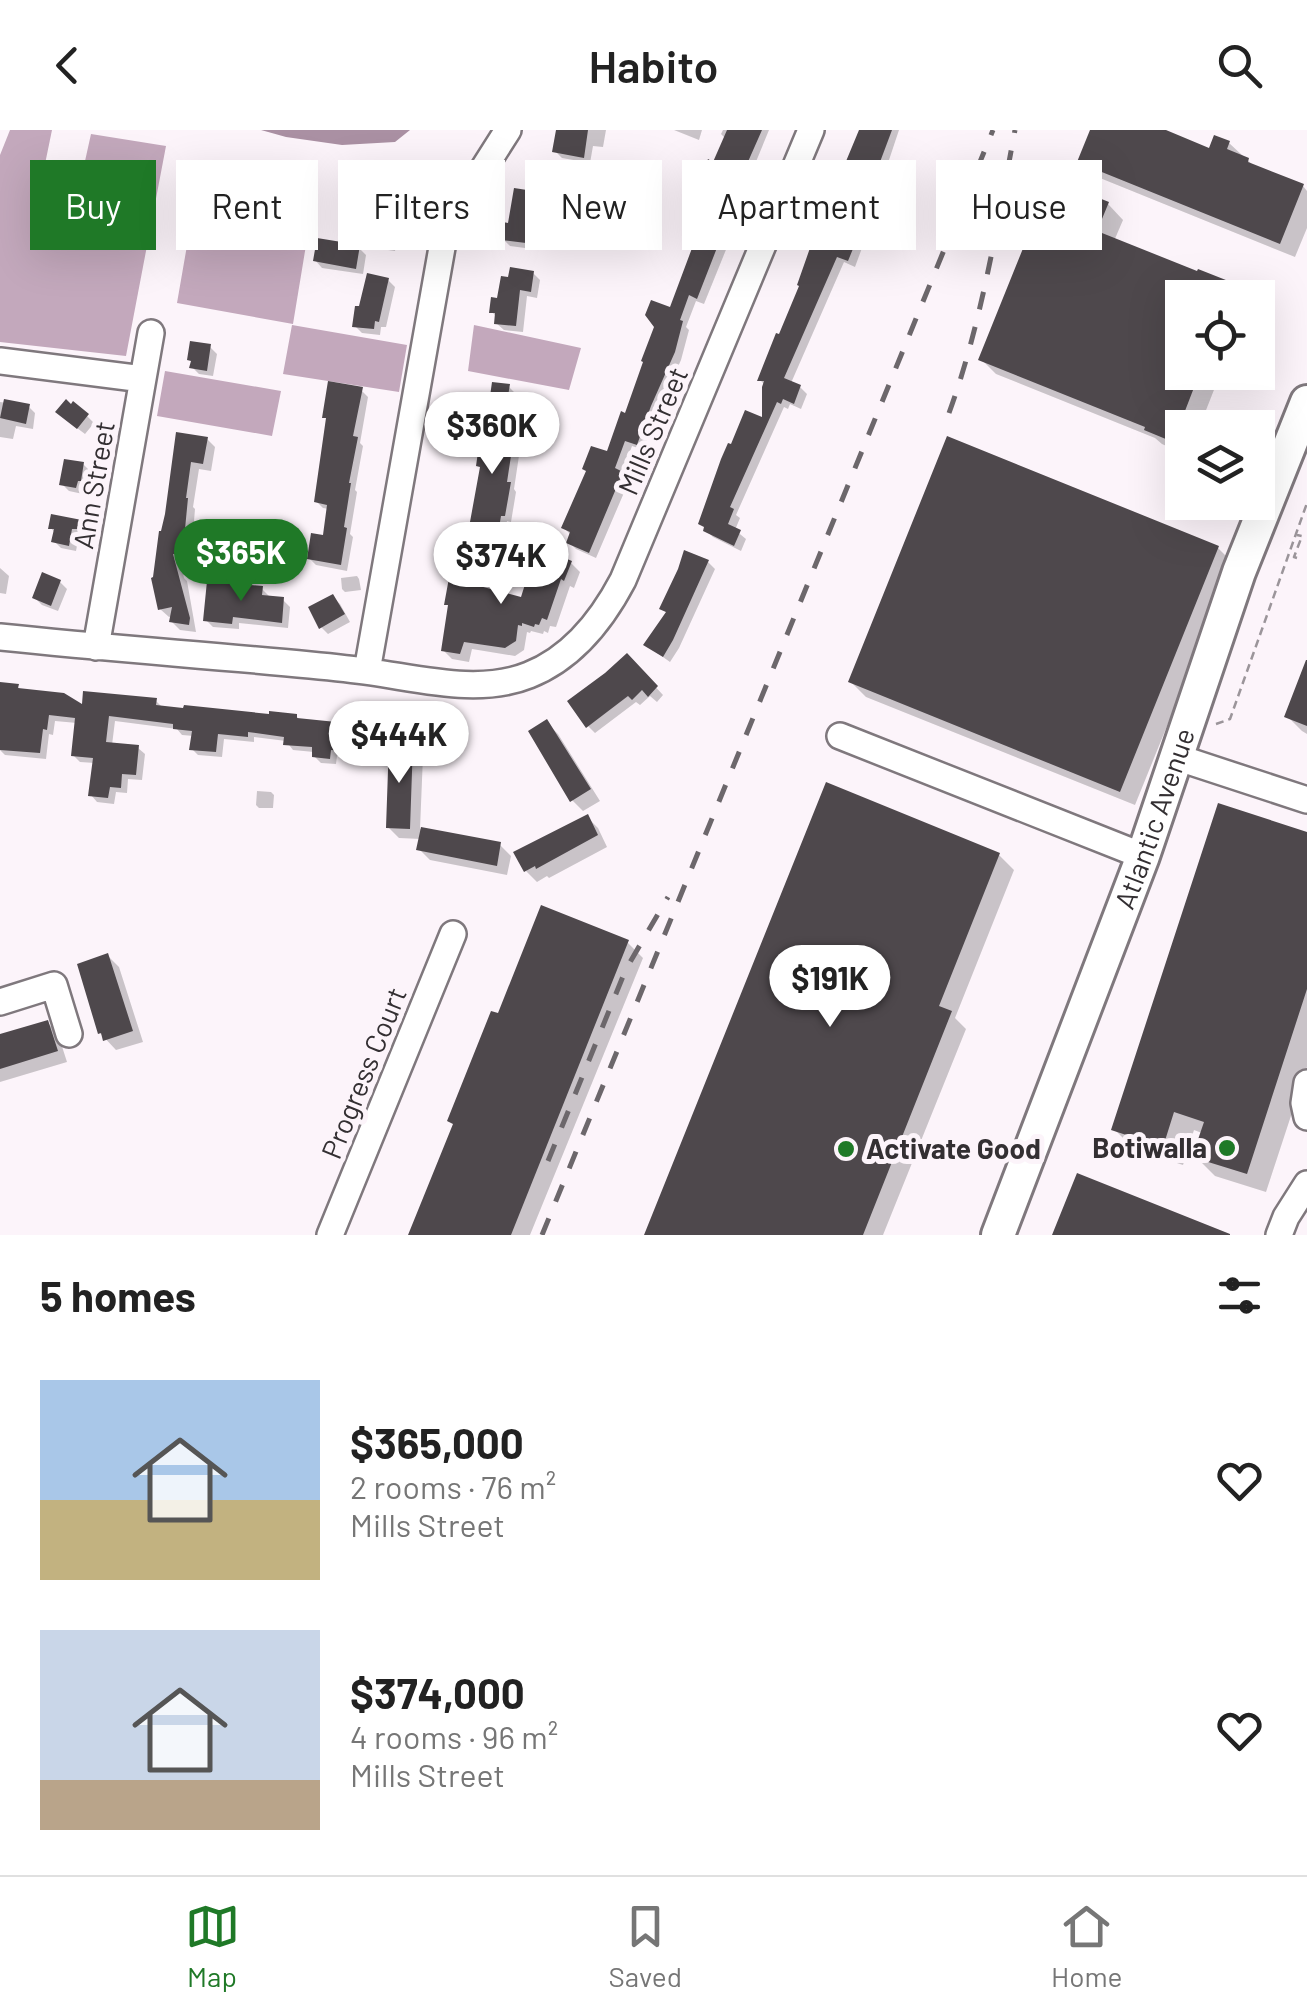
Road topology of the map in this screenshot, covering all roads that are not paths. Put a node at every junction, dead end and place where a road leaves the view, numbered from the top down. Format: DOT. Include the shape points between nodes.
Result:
graph roads {
  1 [pos="508,130"];
  2 [pos="811,130"];
  3 [pos="151,333"];
  4 [pos="0,361"];
  5 [pos="143,378"];
  6 [pos="1307,402"];
  7 [pos="0,637"];
  8 [pos="96,647"];
  9 [pos="367,671"];
  10 [pos="840,736"];
  11 [pos="1176,757"];
  12 [pos="1307,800"];
  13 [pos="1143,856"];
  14 [pos="454,934"];
  15 [pos="0,1002"];
  16 [pos="69,1034"];
  17 [pos="1307,1084"];
  18 [pos="1307,1116"];
  19 [pos="1307,1184"];
  20 [pos="330,1235"];
  21 [pos="998,1235"];
  22 [pos="1279,1235"];
  1 -- 9 [label="street" via="442,242"];
  2 -- 9 [label="street, Mills Street" via="623,580 601,618 552,662 510,681 455,683"];
  3 -- 5 [label="street, Ann Street"];
  4 -- 5 [label="street"];
  5 -- 8 [label="street, Ann Street"];
  6 -- 11 [label="main road, Atlantic Avenue"];
  7 -- 8 [label="street, Mills Street"];
  8 -- 9 [label="street, Mills Street"];
  10 -- 13 [label="street"];
  11 -- 12 [label="street"];
  11 -- 13 [label="main road, Atlantic Avenue"];
  13 -- 21 [label="main road, Atlantic Avenue"];
  14 -- 20 [label="street, Progress Court"];
  15 -- 16 [label="street" via="54,985"];
  17 -- 18 [label="street"];
  19 -- 22 [label="street"];
}
